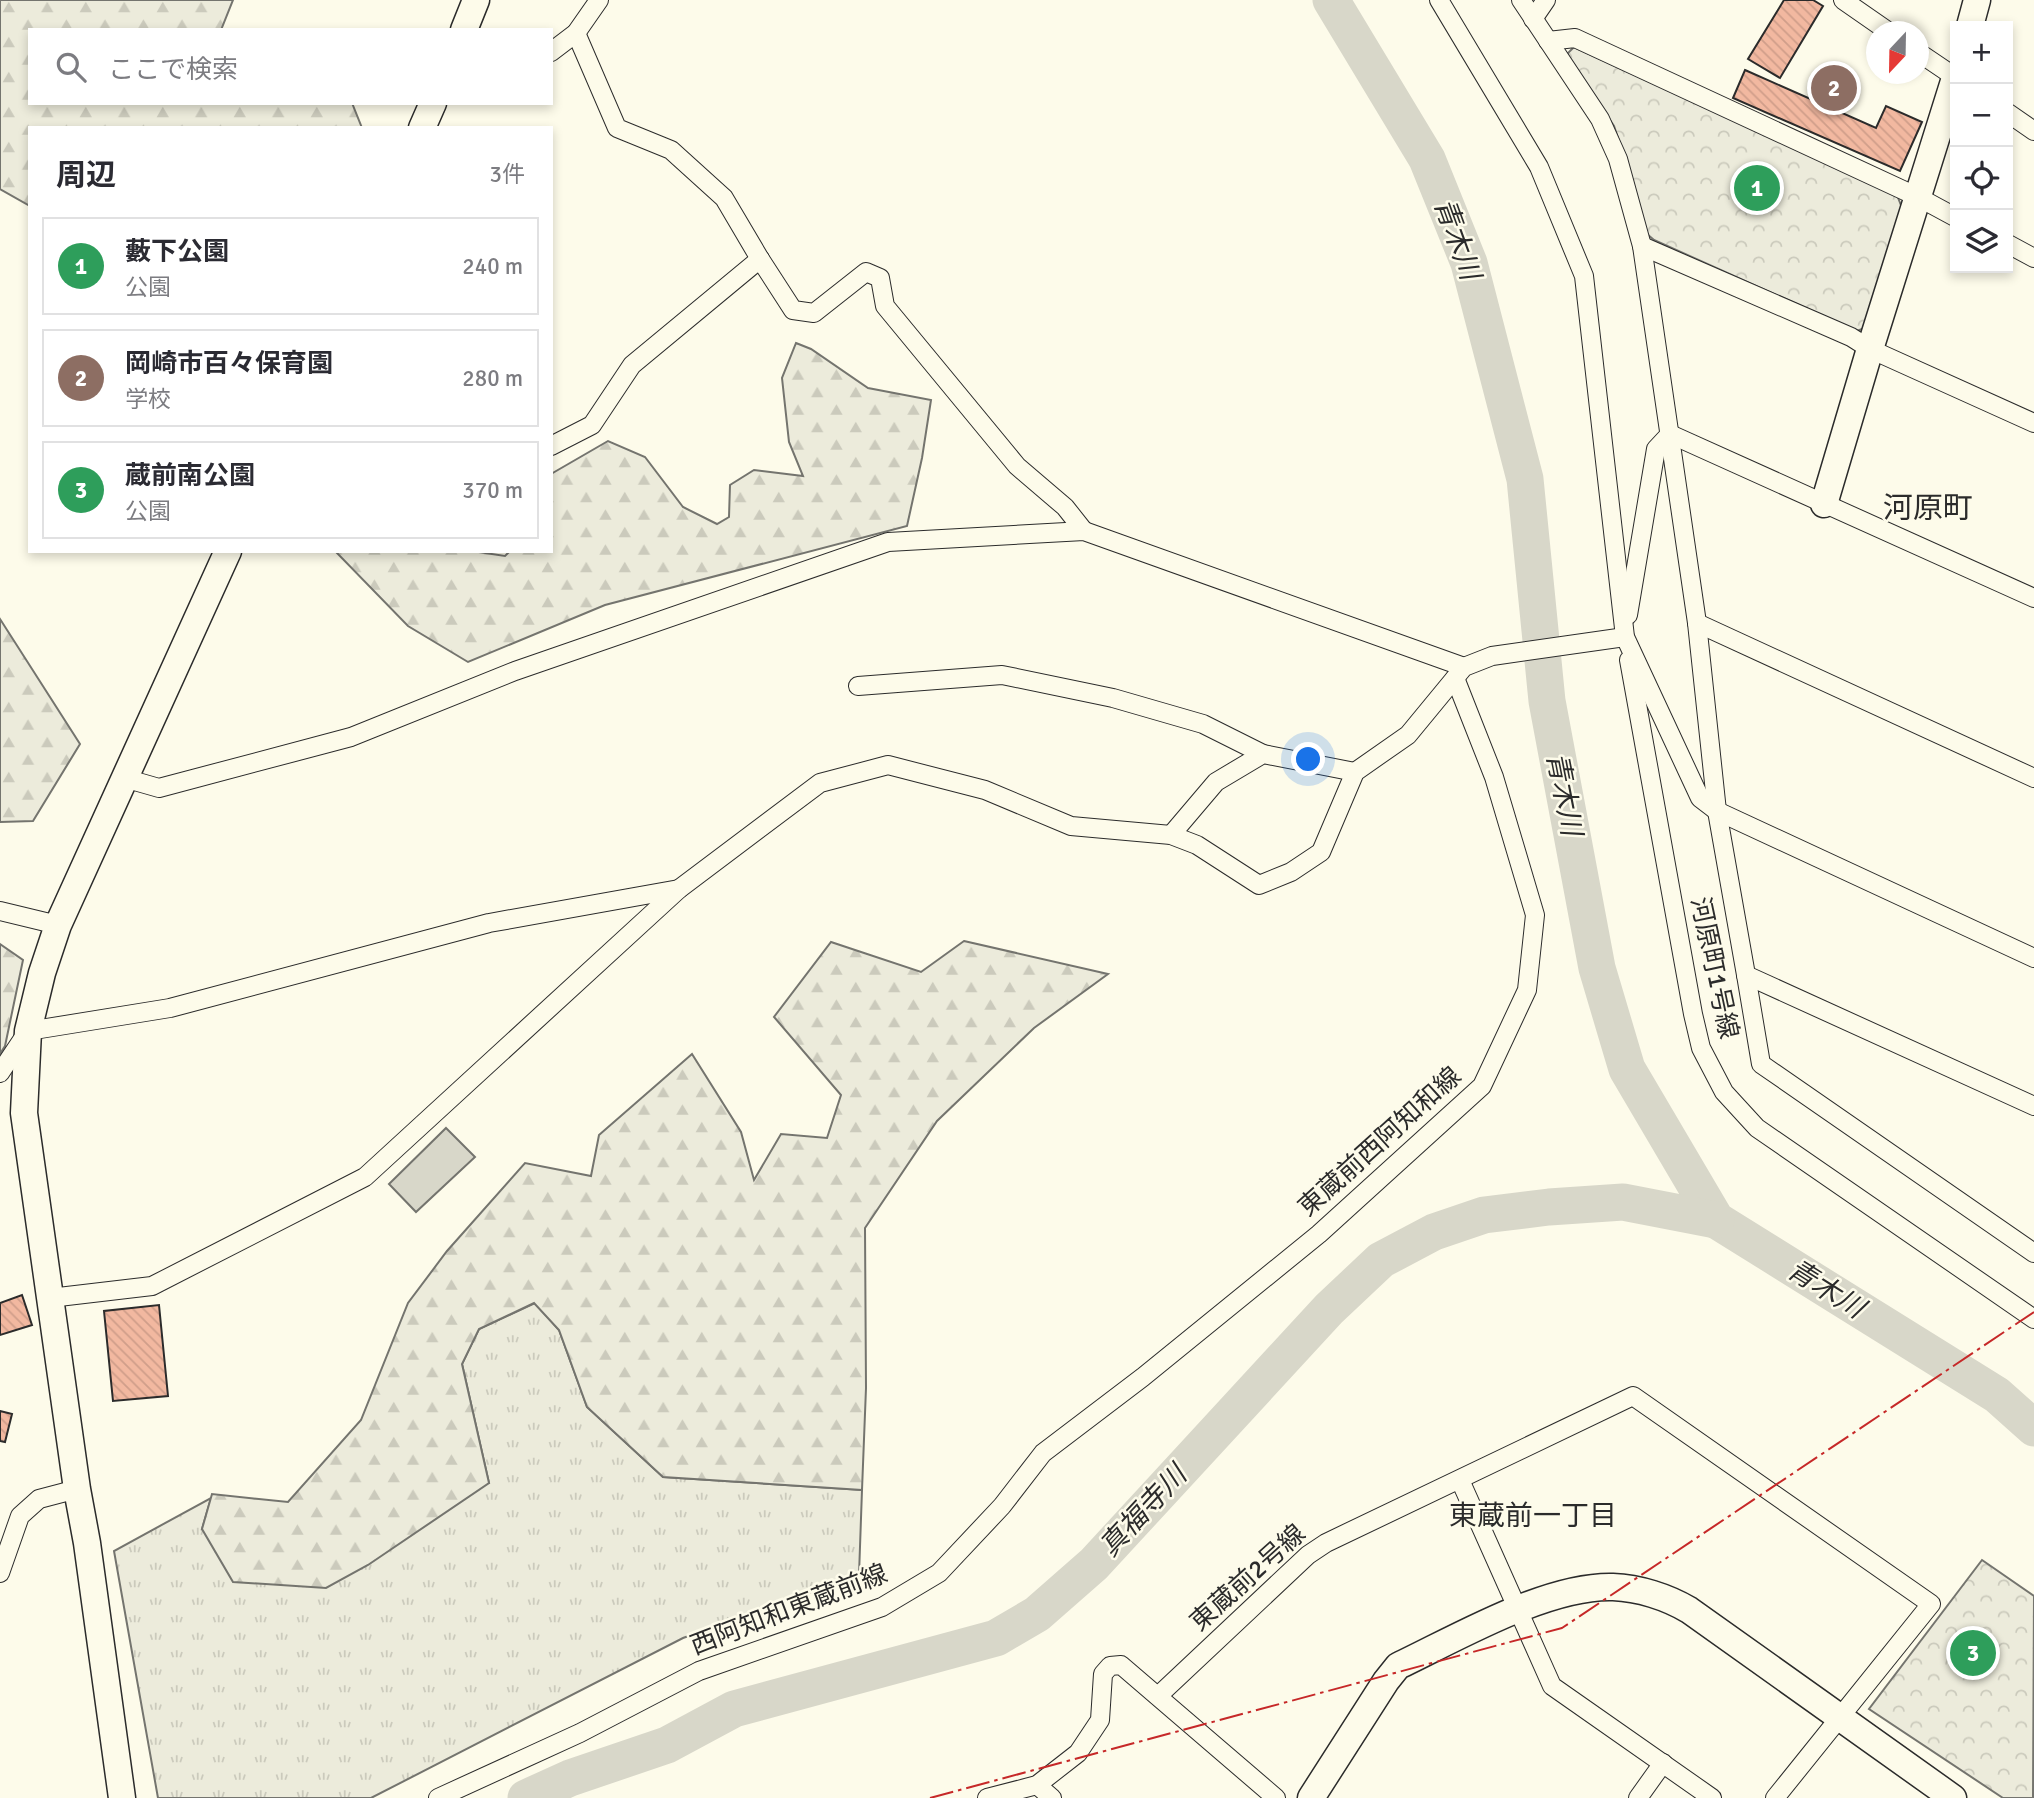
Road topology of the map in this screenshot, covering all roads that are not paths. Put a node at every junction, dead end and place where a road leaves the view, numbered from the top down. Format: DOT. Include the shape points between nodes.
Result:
graph roads {
  1 [pos="476,0"];
  2 [pos="599,0"];
  3 [pos="1439,0"];
  4 [pos="1521,0"];
  5 [pos="1546,0"];
  6 [pos="1843,0"];
  7 [pos="1977,0"];
  8 [pos="1533,19"];
  9 [pos="1873,21"];
  10 [pos="1971,21"];
  11 [pos="465,28"];
  12 [pos="576,33"];
  13 [pos="1548,41"];
  14 [pos="553,50"];
  15 [pos="1929,59"];
  16 [pos="1950,74"];
  17 [pos="1953,84"];
  18 [pos="432,105"];
  19 [pos="2013,116"];
  20 [pos="423,126"];
  21 [pos="2034,131"];
  22 [pos="1918,197"];
  23 [pos="1950,213"];
  24 [pos="1642,246"];
  25 [pos="2013,247"];
  26 [pos="2034,258"];
  27 [pos="760,259"];
  28 [pos="1870,349"];
  29 [pos="2034,423"];
  30 [pos="1670,434"];
  31 [pos="553,445"];
  32 [pos="1824,504"];
  33 [pos="1084,531"];
  34 [pos="227,553"];
  35 [pos="2034,598"];
  36 [pos="1697,623"];
  37 [pos="1625,637"];
  38 [pos="1459,672"];
  39 [pos="858,686"];
  40 [pos="1263,754"];
  41 [pos="1355,772"];
  42 [pos="124,778"];
  43 [pos="2034,778"];
  44 [pos="1717,811"];
  45 [pos="1171,835"];
  46 [pos="680,889"];
  47 [pos="0,911"];
  48 [pos="58,925"];
  49 [pos="2034,958"];
  50 [pos="1746,975"];
  51 [pos="28,1031"];
  52 [pos="0,1073"];
  53 [pos="2034,1106"];
  54 [pos="2034,1253"];
  55 [pos="50,1298"];
  56 [pos="2034,1319"];
  57 [pos="1143,1377"];
  58 [pos="1460,1480"];
  59 [pos="77,1489"];
  60 [pos="0,1573"];
  61 [pos="1517,1609"];
  62 [pos="1157,1696"];
  63 [pos="1840,1719"];
  64 [pos="1663,1763"];
  65 [pos="1037,1785"];
  66 [pos="122,1798"];
  67 [pos="438,1798"];
  68 [pos="987,1798"];
  69 [pos="1052,1798"];
  70 [pos="1276,1798"];
  71 [pos="1311,1798"];
  72 [pos="1638,1798"];
  73 [pos="1712,1798"];
  74 [pos="1775,1798"];
  75 [pos="1953,1798"];
  1 -- 11 [label="street"];
  2 -- 12 [label="street"];
  3 -- 37 [label="street" via="1539,167 1584,276"];
  4 -- 8 [label="street"];
  5 -- 8 [label="street"];
  6 -- 9 [label="street"];
  7 -- 10 [label="street"];
  8 -- 13 [label="street"];
  12 -- 14 [label="street"];
  12 -- 27 [label="street" via="617,128 671,150 724,198"];
  13 -- 22 [label="street" via="1575,38"];
  13 -- 24 [label="street" via="1605,129"];
  15 -- 16 [label="street"];
  17 -- 22 [label="street"];
  18 -- 20 [label="street"];
  19 -- 21 [label="street"];
  22 -- 23 [label="street"];
  22 -- 28 [label="street"];
  24 -- 28 [label="street"];
  24 -- 30 [label="street"];
  25 -- 26 [label="street"];
  27 -- 31 [label="street" via="632,365 592,425"];
  27 -- 33 [label="street" via="793,310 814,313 866,272 880,278 885,306 1017,466 1065,507"];
  28 -- 29 [label="street"];
  28 -- 32 [label="street"];
  30 -- 32 [label="street"];
  30 -- 36 [label="street"];
  30 -- 37 [label="street" via="1656,449"];
  32 -- 35 [label="street"];
  33 -- 38 [label="street"];
  33 -- 42 [label="street" via="888,542 515,671 351,737 159,788"];
  34 -- 42 [label="street"];
  36 -- 43 [label="street"];
  36 -- 44 [label="street"];
  37 -- 38 [label="street" via="1492,656"];
  37 -- 44 [label="street" via="1700,798"];
  37 -- 56 [label="street, 河原町1号線" via="1693,1014 1701,1048 1724,1092 1757,1128"];
  38 -- 41 [label="street" via="1408,735"];
  38 -- 57 [label="street, 東蔵前西阿知和線" via="1535,915 1527,990 1482,1086 1319,1234"];
  39 -- 40 [label="street" via="1002,675 1113,698 1203,724"];
  40 -- 41 [label="street"];
  40 -- 45 [label="street" via="1216,782"];
  41 -- 45 [label="street" via="1321,852 1292,872 1259,885 1197,845"];
  42 -- 48 [label="street"];
  44 -- 49 [label="street"];
  44 -- 50 [label="street"];
  45 -- 46 [label="street" via="1072,826 985,790 888,765 820,783"];
  46 -- 51 [label="street" via="489,923 170,1008"];
  46 -- 55 [label="street" via="365,1177 152,1286"];
  47 -- 48 [label="street"];
  48 -- 51 [label="street"];
  50 -- 53 [label="street"];
  50 -- 54 [label="street" via="1761,1064"];
  51 -- 52 [label="street"];
  51 -- 55 [label="street" via="24,1113"];
  55 -- 59 [label="street"];
  57 -- 67 [label="street, 西阿知和東蔵前線" via="1043,1453 1002,1506 939,1573 882,1607 699,1671 580,1733"];
  58 -- 61 [label="street"];
  58 -- 62 [label="street, 東蔵前2号線" via="1308,1555"];
  58 -- 63 [label="street, 東蔵前2号線" via="1633,1396 1931,1604"];
  59 -- 60 [label="street" via="30,1505 20,1516"];
  59 -- 66 [label="street"];
  61 -- 63 [label="street" via="1595,1587 1647,1592 1689,1610"];
  61 -- 64 [label="street" via="1552,1686"];
  61 -- 71 [label="street" via="1398,1666"];
  62 -- 65 [label="street" via="1121,1665 1110,1665 1103,1674 1100,1720 1078,1753"];
  62 -- 70 [label="street"];
  63 -- 74 [label="street"];
  63 -- 75 [label="street"];
  64 -- 72 [label="street"];
  64 -- 73 [label="street"];
  65 -- 68 [label="street"];
  65 -- 69 [label="street"];
}
